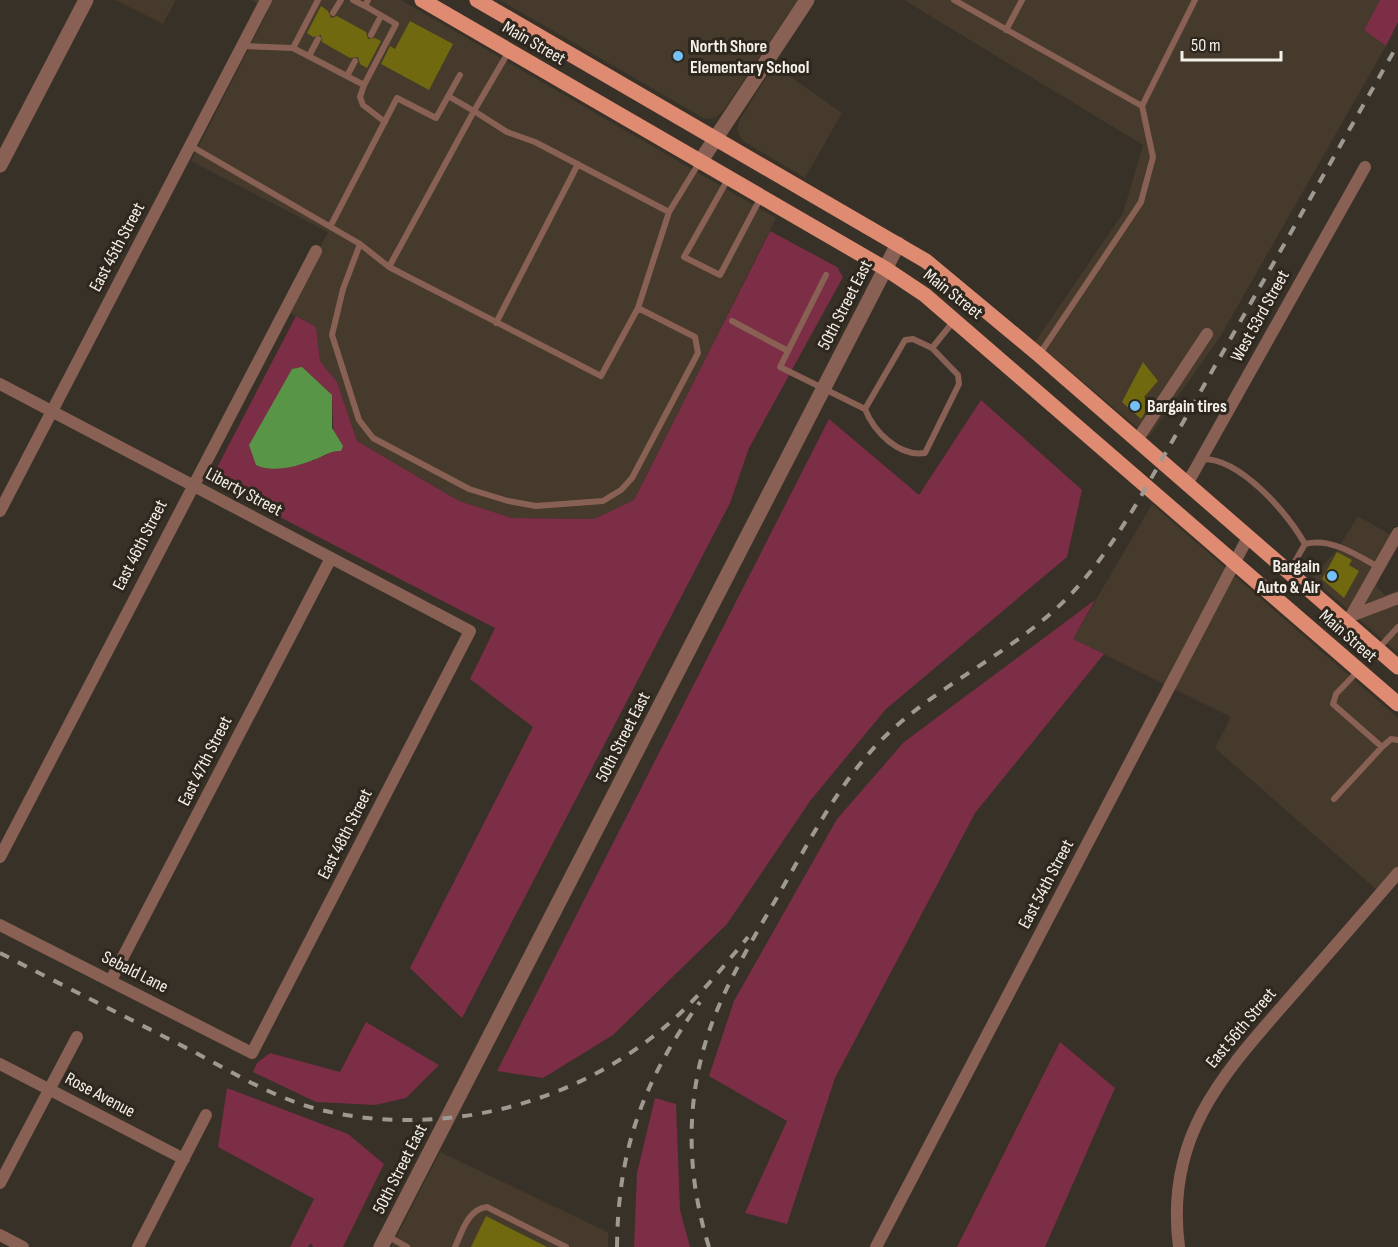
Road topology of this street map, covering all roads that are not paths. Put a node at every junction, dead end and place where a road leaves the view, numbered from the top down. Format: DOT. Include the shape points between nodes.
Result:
graph roads {
  1 [pos="86,0"];
  2 [pos="266,0"];
  3 [pos="318,0"];
  4 [pos="340,0"];
  5 [pos="353,0"];
  6 [pos="422,0"];
  7 [pos="477,0"];
  8 [pos="807,0"];
  9 [pos="954,0"];
  10 [pos="1022,0"];
  11 [pos="1195,0"];
  12 [pos="366,3"];
  13 [pos="333,13"];
  14 [pos="381,16"];
  15 [pos="1006,30"];
  16 [pos="371,35"];
  17 [pos="318,39"];
  18 [pos="242,46"];
  19 [pos="293,48"];
  20 [pos="509,51"];
  21 [pos="309,56"];
  22 [pos="355,61"];
  23 [pos="460,75"];
  24 [pos="347,76"];
  25 [pos="363,85"];
  26 [pos="448,96"];
  27 [pos="1142,106"];
  28 [pos="474,111"];
  29 [pos="385,122"];
  30 [pos="715,138"];
  31 [pos="191,146"];
  32 [pos="700,162"];
  33 [pos="578,164"];
  34 [pos="0,165"];
  35 [pos="1365,167"];
  36 [pos="728,178"];
  37 [pos="761,197"];
  38 [pos="669,212"];
  39 [pos="331,225"];
  40 [pos="360,244"];
  41 [pos="898,244"];
  42 [pos="316,251"];
  43 [pos="389,267"];
  44 [pos="886,269"];
  45 [pos="826,275"];
  46 [pos="638,308"];
  47 [pos="956,319"];
  48 [pos="732,321"];
  49 [pos="496,322"];
  50 [pos="1207,334"];
  51 [pos="932,348"];
  52 [pos="788,351"];
  53 [pos="1039,355"];
  54 [pos="0,384"];
  55 [pos="825,388"];
  56 [pos="865,409"];
  57 [pos="52,411"];
  58 [pos="1137,440"];
  59 [pos="1201,459"];
  60 [pos="1187,484"];
  61 [pos="192,485"];
  62 [pos="0,511"];
  63 [pos="1398,534"];
  64 [pos="1248,537"];
  65 [pos="1305,544"];
  66 [pos="331,558"];
  67 [pos="1235,563"];
  68 [pos="1379,567"];
  69 [pos="1289,573"];
  70 [pos="1397,600"];
  71 [pos="1349,620"];
  72 [pos="1398,628"];
  73 [pos="470,631"];
  74 [pos="1392,634"];
  75 [pos="1398,639"];
  76 [pos="1377,650"];
  77 [pos="1398,668"];
  78 [pos="1359,670"];
  79 [pos="1398,704"];
  80 [pos="1398,740"];
  81 [pos="1382,747"];
  82 [pos="1334,800"];
  83 [pos="0,857"];
  84 [pos="1398,873"];
  85 [pos="0,925"];
  86 [pos="111,980"];
  87 [pos="77,1037"];
  88 [pos="252,1053"];
  89 [pos="0,1064"];
  90 [pos="49,1089"];
  91 [pos="206,1115"];
  92 [pos="184,1159"];
  93 [pos="0,1183"];
  94 [pos="0,1235"];
  95 [pos="384,1241"];
  96 [pos="1178,1242"];
  97 [pos="23,1247"];
  98 [pos="138,1247"];
  99 [pos="407,1247"];
  100 [pos="455,1247"];
  101 [pos="566,1247"];
  102 [pos="876,1247"];
  1 -- 34 [label="street"];
  2 -- 18 [label="street, East 45th Street"];
  3 -- 19 [label="lane"];
  4 -- 13 [label="lane"];
  5 -- 12 [label="lane"];
  6 -- 20 [label="main road, Main Street"];
  7 -- 30 [label="main road, Main Street"];
  8 -- 30 [label="street"];
  9 -- 15 [label="lane"];
  10 -- 15 [label="lane"];
  11 -- 27 [label="lane"];
  12 -- 14 [label="lane"];
  14 -- 16 [label="lane"];
  14 -- 25 [label="lane" via="396,24"];
  15 -- 27 [label="lane"];
  17 -- 21 [label="lane"];
  18 -- 19 [label="lane"];
  18 -- 31 [label="street, East 45th Street"];
  19 -- 21 [label="lane"];
  20 -- 28 [label="lane"];
  20 -- 32 [label="main road, Main Street"];
  21 -- 24 [label="lane"];
  22 -- 24 [label="lane"];
  23 -- 26 [label="lane"];
  24 -- 25 [label="lane"];
  25 -- 29 [label="lane" via="363,105"];
  26 -- 28 [label="lane"];
  26 -- 29 [label="lane" via="436,118 397,98"];
  27 -- 53 [label="lane" via="1153,157 1141,202"];
  28 -- 33 [label="lane" via="507,132"];
  28 -- 43 [label="lane"];
  29 -- 39 [label="lane"];
  30 -- 32 [label="street"];
  30 -- 41 [label="main road, Main Street"];
  31 -- 39 [label="lane"];
  31 -- 57 [label="street, East 45th Street"];
  32 -- 36 [label="main road, Main Street"];
  32 -- 38 [label="lane"];
  33 -- 38 [label="lane"];
  33 -- 49 [label="lane"];
  35 -- 59 [label="street, West 53rd Street"];
  36 -- 37 [label="main road, Main Street"];
  36 -- 37 [label="lane" via="684,256 720,275"];
  37 -- 44 [label="main road, Main Street"];
  38 -- 46 [label="lane"];
  39 -- 40 [label="lane"];
  40 -- 43 [label="lane"];
  40 -- 46 [label="lane" via="343,289 332,335 359,420 373,438 469,489 507,501 536,506 603,501 632,478 698,353 695,337"];
  41 -- 44 [label="street, 50th Street East"];
  41 -- 53 [label="main road, Main Street" via="954,282"];
  42 -- 61 [label="street, East 46th Street"];
  43 -- 49 [label="lane"];
  44 -- 47 [label="main road, Main Street"];
  44 -- 55 [label="street, 50th Street East"];
  45 -- 52 [label="lane"];
  46 -- 49 [label="lane" via="601,376"];
  47 -- 51 [label="lane"];
  47 -- 67 [label="main road, Main Street"];
  48 -- 52 [label="lane"];
  50 -- 58 [label="street"];
  51 -- 56 [label="lane" via="913,339 905,340"];
  51 -- 56 [label="lane" via="958,375 959,384 925,453 916,454 887,440 870,422"];
  52 -- 55 [label="lane" via="780,367"];
  53 -- 58 [label="main road, Main Street"];
  54 -- 57 [label="street, Liberty Street"];
  55 -- 56 [label="lane"];
  55 -- 95 [label="street, 50th Street East"];
  57 -- 61 [label="street, Liberty Street"];
  57 -- 62 [label="street, East 45th Street"];
  58 -- 60 [label="main road, Main Street"];
  59 -- 60 [label="street, West 53rd Street"];
  59 -- 65 [label="lane" via="1225,463 1238,471 1291,520"];
  60 -- 64 [label="main road, Main Street"];
  61 -- 66 [label="street, Liberty Street"];
  61 -- 83 [label="street, East 46th Street"];
  63 -- 68 [label="street"];
  64 -- 67 [label="street, East 54th Street"];
  64 -- 69 [label="main road, Main Street"];
  65 -- 68 [label="lane" via="1317,541 1340,548"];
  65 -- 69 [label="lane"];
  66 -- 73 [label="street, Liberty Street"];
  66 -- 86 [label="street, East 47th Street"];
  67 -- 78 [label="main road, Main Street"];
  67 -- 102 [label="street, East 54th Street"];
  68 -- 71 [label="street"];
  69 -- 71 [label="main road, Main Street"];
  70 -- 71 [label="street"];
  71 -- 76 [label="main road, Main Street"];
  72 -- 74 [label="lane"];
  73 -- 88 [label="street, East 48th Street"];
  74 -- 75 [label="lane"];
  74 -- 76 [label="lane"];
  76 -- 77 [label="main road, Main Street"];
  78 -- 79 [label="main road, Main Street"];
  78 -- 81 [label="lane" via="1336,694 1333,704"];
  80 -- 81 [label="lane" via="1391,739"];
  81 -- 82 [label="lane"];
  84 -- 96 [label="street, East 56th Street" via="1217,1085 1188,1143 1178,1187"];
  85 -- 86 [label="street, Sebald Lane"];
  86 -- 88 [label="street, Sebald Lane"];
  87 -- 90 [label="street"];
  89 -- 90 [label="street, Rose Avenue"];
  90 -- 92 [label="street, Rose Avenue"];
  90 -- 93 [label="street"];
  91 -- 92 [label="street"];
  92 -- 98 [label="street"];
  94 -- 97 [label="street"];
  95 -- 99 [label="lane"];
  100 -- 101 [label="lane" via="468,1220 487,1207"];
}
